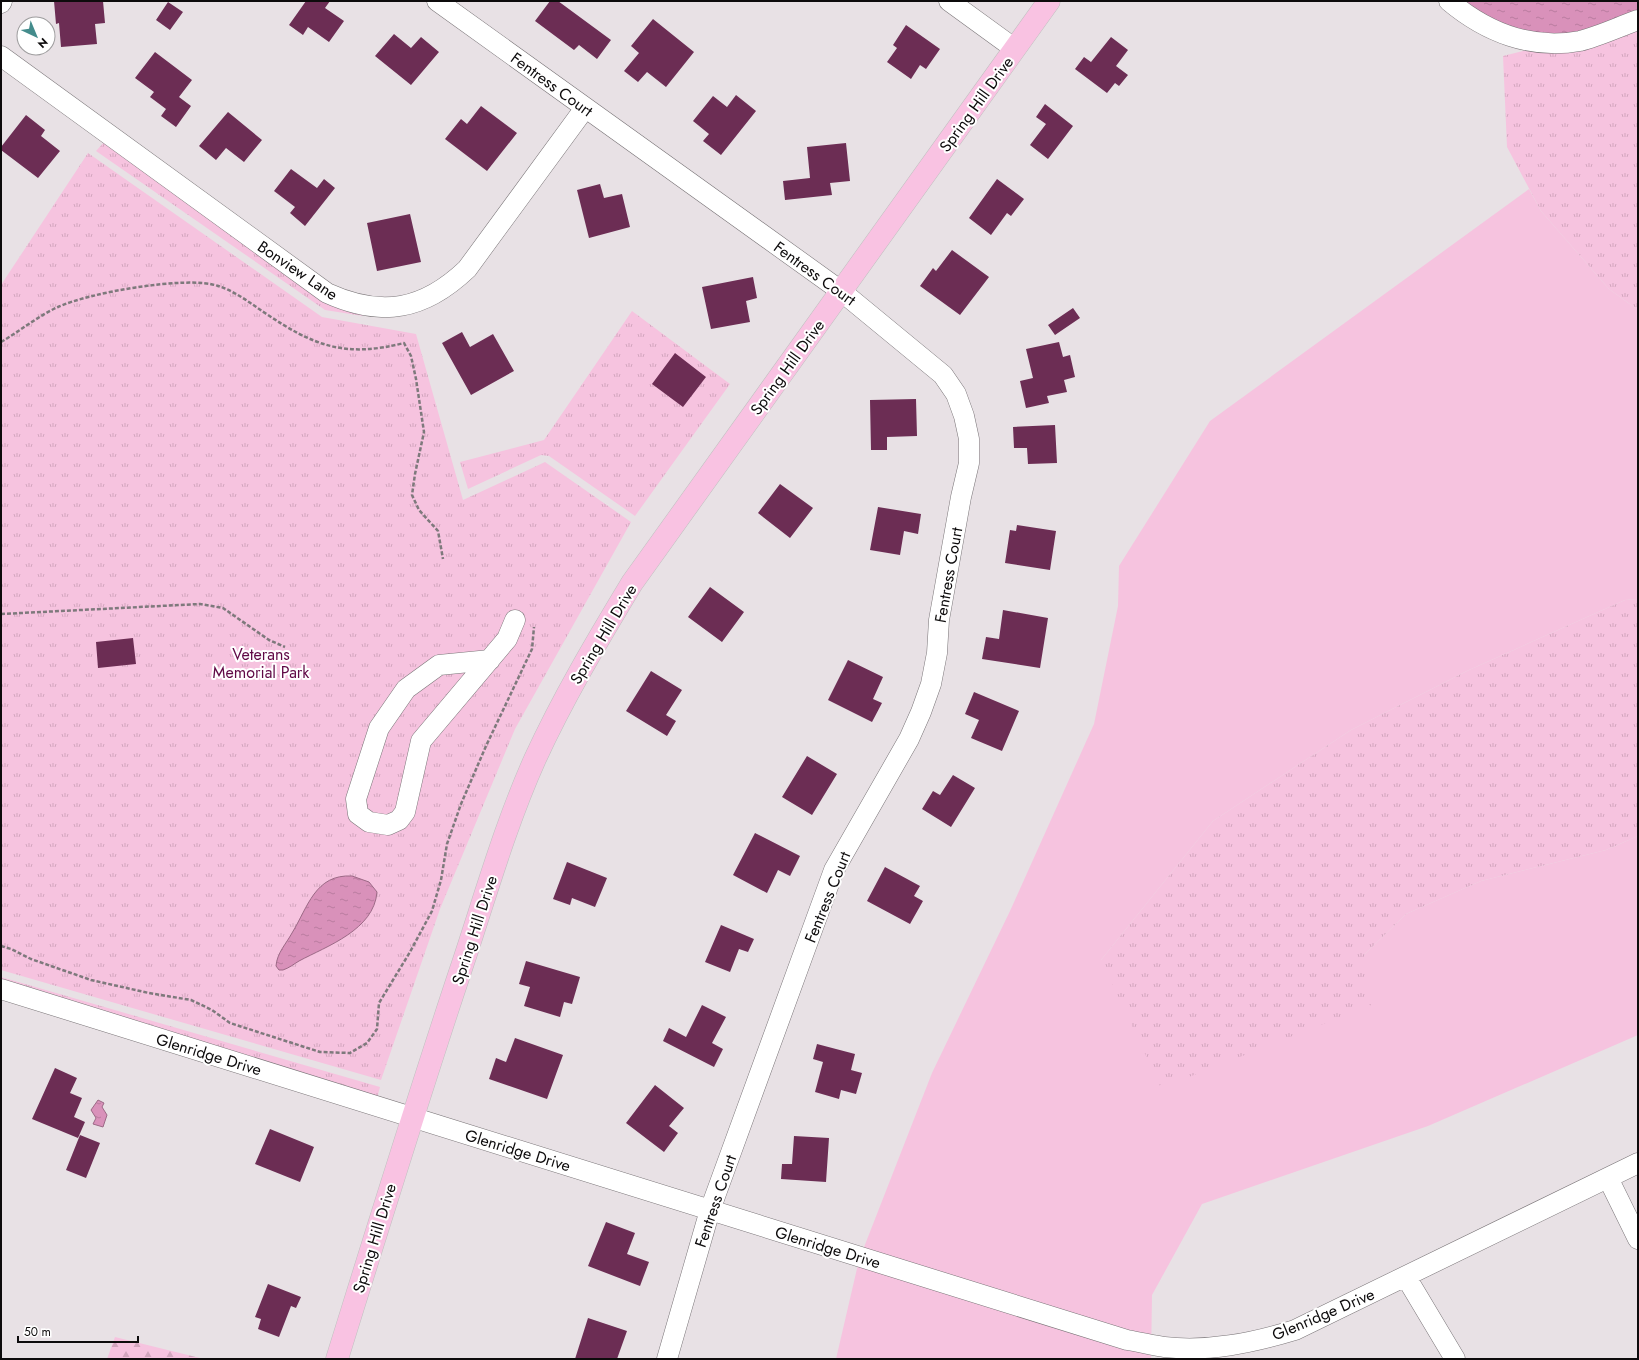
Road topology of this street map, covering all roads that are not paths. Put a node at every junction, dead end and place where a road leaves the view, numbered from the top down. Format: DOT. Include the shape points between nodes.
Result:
graph roads {
  1 [pos="437,1"];
  2 [pos="949,1"];
  3 [pos="1049,1"];
  4 [pos="1449,1"];
  5 [pos="1638,20"];
  6 [pos="1015,49"];
  7 [pos="1,56"];
  8 [pos="585,108"];
  9 [pos="841,291"];
  10 [pos="514,620"];
  11 [pos="490,660"];
  12 [pos="2,991"];
  13 [pos="412,1117"];
  14 [pos="1638,1163"];
  15 [pos="1608,1178"];
  16 [pos="710,1210"];
  17 [pos="1638,1239"];
  18 [pos="1406,1277"];
  19 [pos="337,1359"];
  20 [pos="667,1359"];
  21 [pos="1456,1359"];
  1 -- 8 [label="street, Fentress Court"];
  2 -- 6 [label="street"];
  3 -- 6 [label="main road, Spring Hill Drive"];
  4 -- 5 [label="street" via="1484,26 1506,35 1541,42 1581,40"];
  6 -- 9 [label="main road, Spring Hill Drive"];
  7 -- 8 [label="street, Bonview Lane" via="328,293 350,302 379,308 417,302 436,294 458,279"];
  8 -- 9 [label="street, Fentress Court"];
  9 -- 13 [label="main road, Spring Hill Drive" via="632,584 565,697 510,820"];
  9 -- 16 [label="street, Fentress Court" via="943,375 956,394 964,416 969,439 969,463 939,620 937,653 924,705 909,739 834,870"];
  10 -- 11 [label="street" via="507,639"];
  11 -- 11 [label="street" via="421,741 405,812 399,820 388,824 369,822 358,814 356,799 379,728 406,689 439,665"];
  12 -- 13 [label="street, Glenridge Drive"];
  13 -- 16 [label="street, Glenridge Drive"];
  13 -- 19 [label="main road, Spring Hill Drive"];
  14 -- 15 [label="street, Glenridge Drive"];
  15 -- 17 [label="street"];
  15 -- 18 [label="street, Glenridge Drive"];
  16 -- 18 [label="street, Glenridge Drive" via="1127,1340 1165,1347 1238,1345 1295,1330"];
  16 -- 20 [label="street, Fentress Court"];
  18 -- 21 [label="street"];
}
